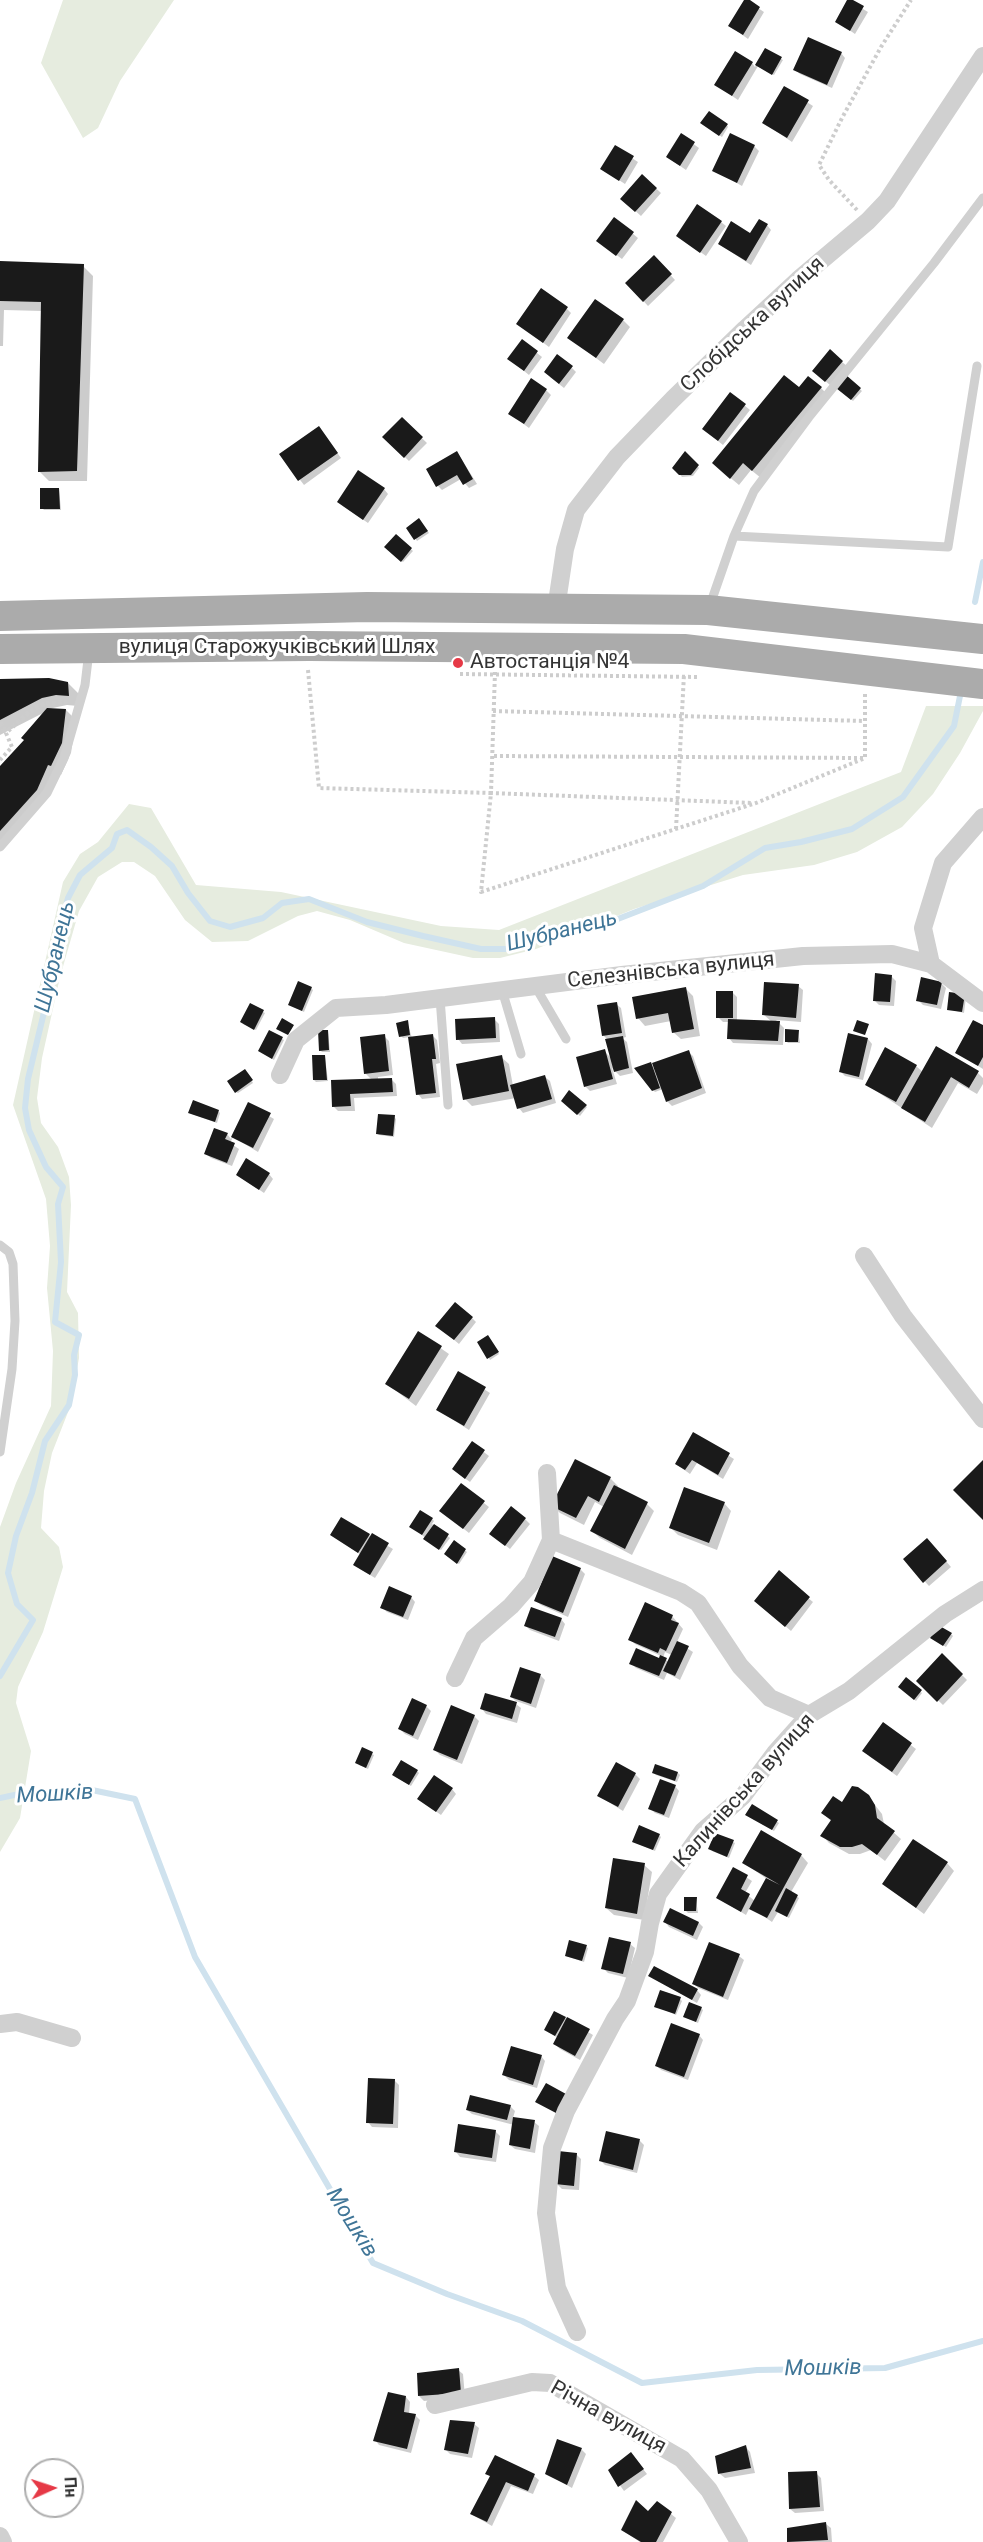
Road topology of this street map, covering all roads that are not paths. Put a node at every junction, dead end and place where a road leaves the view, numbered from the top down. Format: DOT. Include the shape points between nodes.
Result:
graph roads {
  1 [pos="983,56"];
  2 [pos="983,198"];
  3 [pos="977,366"];
  4 [pos="734,536"];
  5 [pos="556,609"];
  6 [pos="708,610"];
  7 [pos="0,616"];
  8 [pos="983,639"];
  9 [pos="0,649"];
  10 [pos="89,649"];
  11 [pos="696,663"];
  12 [pos="983,684"];
  13 [pos="983,817"];
  14 [pos="0,847"];
  15 [pos="931,964"];
  16 [pos="536,986"];
  17 [pos="502,990"];
  18 [pos="440,998"];
  19 [pos="983,1003"];
  20 [pos="566,1039"];
  21 [pos="521,1054"];
  22 [pos="280,1075"];
  23 [pos="448,1105"];
  24 [pos="0,1245"];
  25 [pos="864,1256"];
  26 [pos="983,1419"];
  27 [pos="0,1452"];
  28 [pos="547,1473"];
  29 [pos="551,1540"];
  30 [pos="983,1590"];
  31 [pos="455,1678"];
  32 [pos="809,1715"];
  33 [pos="0,2024"];
  34 [pos="72,2038"];
  35 [pos="577,2332"];
  36 [pos="435,2405"];
  37 [pos="0,2536"];
  38 [pos="3,2542"];
  39 [pos="739,2542"];
  1 -- 5 [label="street, Слобідська вулиця" via="893,192 868,222 745,329 617,457 576,510 565,549"];
  2 -- 4 [label="lane" via="754,491"];
  3 -- 4 [label="lane" via="948,547"];
  4 -- 6 [label="lane"];
  5 -- 6 [label="main road, вулиця Старожучківський Шлях"];
  5 -- 7 [label="main road, вулиця Старожучківський Шлях" via="367,607"];
  6 -- 8 [label="main road, вулиця Старожучківський Шлях"];
  6 -- 11 [label="main road"];
  9 -- 10 [label="main road, вулиця Старожучківський Шлях"];
  10 -- 11 [label="main road, вулиця Старожучківський Шлях" via="308,665 494,661"];
  10 -- 14 [label="lane" via="64,758 47,793"];
  11 -- 12 [label="main road, вулиця Старожучківський Шлях" via="865,668"];
  13 -- 15 [label="street" via="943,863 923,928"];
  15 -- 16 [label="street, Селезнівська вулиця" via="892,954 804,956"];
  15 -- 19 [label="street"];
  16 -- 17 [label="street, Селезнівська вулиця"];
  16 -- 20 [label="lane"];
  17 -- 18 [label="street, Селезнівська вулиця"];
  17 -- 21 [label="lane"];
  18 -- 22 [label="street, Селезнівська вулиця" via="336,1008 296,1040"];
  18 -- 23 [label="lane"];
  24 -- 27 [label="lane" via="9,1252 14,1264 15,1321"];
  25 -- 26 [label="street" via="903,1316"];
  28 -- 29 [label="street"];
  29 -- 31 [label="street" via="532,1582 474,1638"];
  29 -- 32 [label="street" via="681,1592 698,1604 740,1665 770,1698"];
  30 -- 32 [label="street, Калинівська вулиця" via="945,1614 849,1691"];
  32 -- 35 [label="street, Калинівська вулиця" via="743,1796 703,1831 658,1894 645,1952 627,2001 566,2111 552,2148 546,2213 557,2288"];
  33 -- 34 [label="street" via="17,2022"];
  36 -- 39 [label="street, Річна вулиця" via="532,2382 550,2383 682,2459 709,2490"];
  37 -- 38 [label="street"];
}
